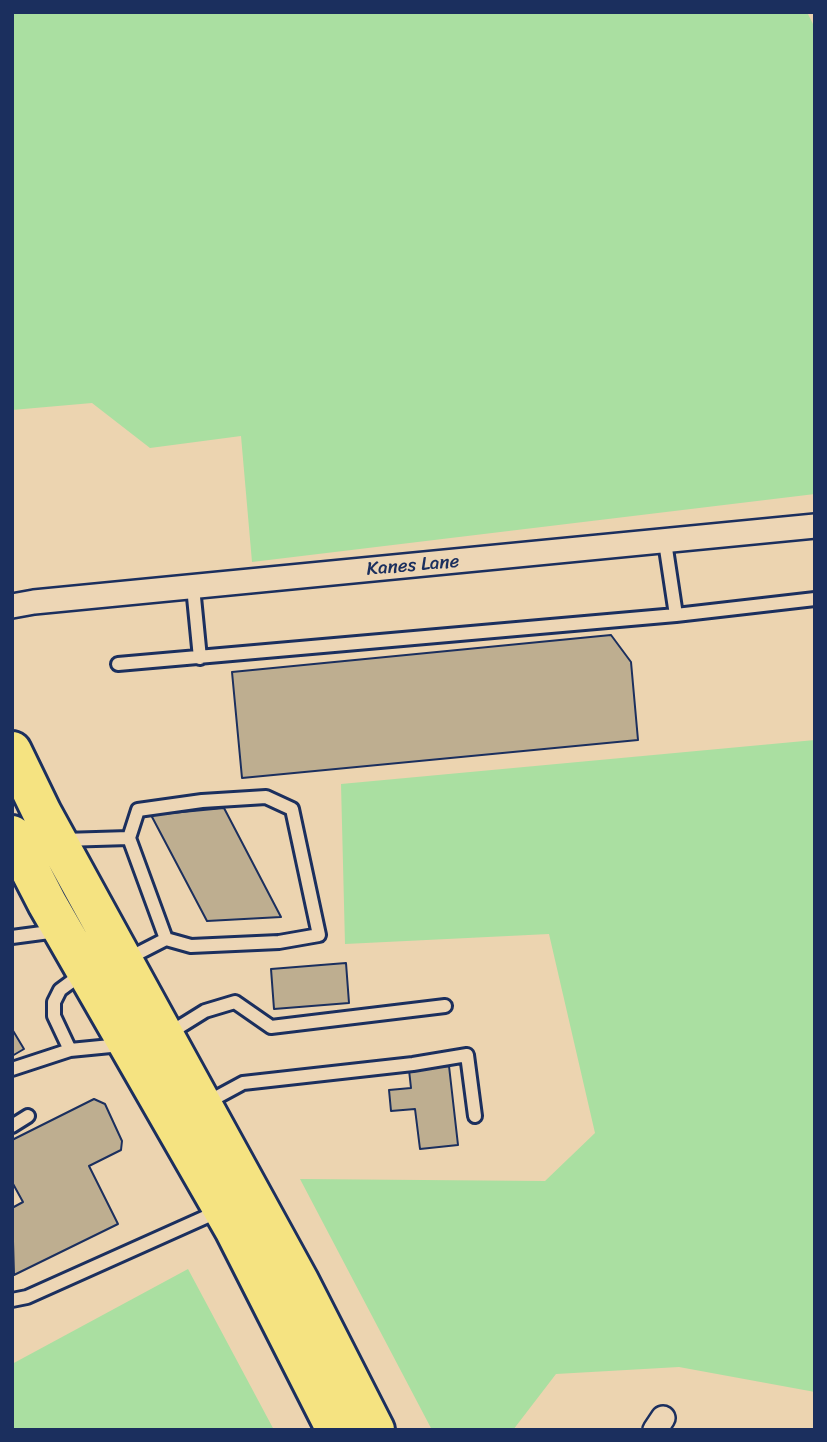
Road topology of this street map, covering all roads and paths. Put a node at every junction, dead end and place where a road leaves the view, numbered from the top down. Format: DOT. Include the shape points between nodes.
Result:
graph roads {
  1 [pos="815,526"];
  2 [pos="665,542"];
  3 [pos="193,587"];
  4 [pos="815,599"];
  5 [pos="12,606"];
  6 [pos="676,615"];
  7 [pos="200,658"];
  8 [pos="118,664"];
  9 [pos="12,751"];
  10 [pos="12,835"];
  11 [pos="129,838"];
  12 [pos="57,840"];
  13 [pos="63,930"];
  14 [pos="12,937"];
  15 [pos="166,939"];
  16 [pos="124,961"];
  17 [pos="86,971"];
  18 [pos="445,1006"];
  19 [pos="165,1036"];
  20 [pos="128,1044"];
  21 [pos="70,1051"];
  22 [pos="12,1069"];
  23 [pos="203,1105"];
  24 [pos="27,1116"];
  25 [pos="475,1116"];
  26 [pos="12,1126"];
  27 [pos="223,1209"];
  28 [pos="12,1300"];
  29 [pos="336,1430"];
  30 [pos="375,1430"];
  1 -- 2 [label="street, Kanes Lane"];
  2 -- 3 [label="street, Kanes Lane"];
  2 -- 6 [label="lane"];
  3 -- 5 [label="street, Kanes Lane"];
  3 -- 7 [label="lane"];
  4 -- 6 [label="lane"];
  6 -- 7 [label="lane"];
  7 -- 8 [label="lane"];
  9 -- 12 [label="highway"];
  10 -- 13 [label="highway"];
  11 -- 12 [label="lane"];
  11 -- 15 [label="lane"];
  11 -- 15 [label="lane" via="138,810 266,797 292,809 319,935 279,942 191,946"];
  12 -- 16 [label="highway"];
  13 -- 14 [label="lane"];
  13 -- 17 [label="highway"];
  15 -- 16 [label="lane"];
  16 -- 19 [label="highway"];
  17 -- 20 [label="highway"];
  17 -- 21 [label="lane" via="60,990 54,1002 54,1016"];
  18 -- 19 [label="lane" via="271,1027 235,1002 205,1011"];
  19 -- 23 [label="highway"];
  20 -- 21 [label="lane"];
  20 -- 27 [label="highway"];
  21 -- 22 [label="lane"];
  23 -- 25 [label="lane" via="243,1083 467,1055"];
  23 -- 30 [label="highway"];
  24 -- 26 [label="lane"];
  27 -- 28 [label="lane"];
  27 -- 29 [label="highway"];
}
